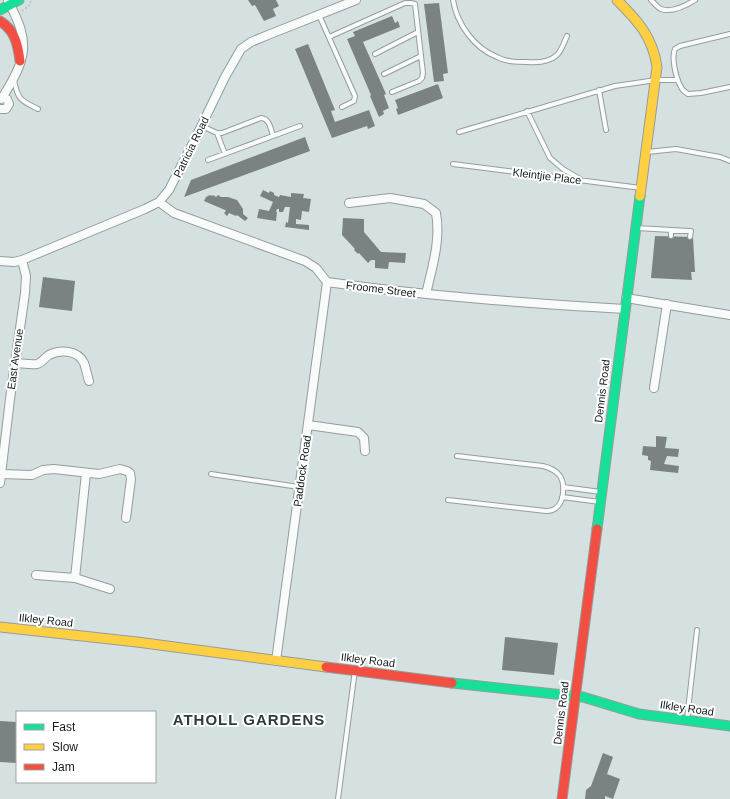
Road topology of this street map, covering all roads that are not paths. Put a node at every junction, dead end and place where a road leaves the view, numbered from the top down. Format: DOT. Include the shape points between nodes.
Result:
graph roads {
  1 [pos="19,0"];
  2 [pos="356,0"];
  3 [pos="453,0"];
  4 [pos="617,0"];
  5 [pos="651,0"];
  6 [pos="696,0"];
  7 [pos="9,2"];
  8 [pos="0,10"];
  9 [pos="319,15"];
  10 [pos="0,21"];
  11 [pos="418,32"];
  12 [pos="730,34"];
  13 [pos="567,36"];
  14 [pos="329,37"];
  15 [pos="375,54"];
  16 [pos="421,56"];
  17 [pos="20,61"];
  18 [pos="384,74"];
  19 [pos="12,80"];
  20 [pos="656,80"];
  21 [pos="678,80"];
  22 [pos="730,87"];
  23 [pos="599,90"];
  24 [pos="392,92"];
  25 [pos="3,99"];
  26 [pos="342,107"];
  27 [pos="38,109"];
  28 [pos="0,110"];
  29 [pos="527,111"];
  30 [pos="202,126"];
  31 [pos="300,126"];
  32 [pos="606,130"];
  33 [pos="459,132"];
  34 [pos="217,133"];
  35 [pos="273,136"];
  36 [pos="647,152"];
  37 [pos="225,154"];
  38 [pos="208,160"];
  39 [pos="730,161"];
  40 [pos="453,164"];
  41 [pos="583,181"];
  42 [pos="642,188"];
  43 [pos="159,202"];
  44 [pos="349,203"];
  45 [pos="636,228"];
  46 [pos="671,230"];
  47 [pos="671,236"];
  48 [pos="690,237"];
  49 [pos="22,260"];
  50 [pos="0,261"];
  51 [pos="327,282"];
  52 [pos="426,294"];
  53 [pos="626,298"];
  54 [pos="666,304"];
  55 [pos="625,309"];
  56 [pos="730,314"];
  57 [pos="15,363"];
  58 [pos="89,381"];
  59 [pos="654,388"];
  60 [pos="308,425"];
  61 [pos="365,451"];
  62 [pos="457,456"];
  63 [pos="86,473"];
  64 [pos="1,474"];
  65 [pos="211,474"];
  66 [pos="0,483"];
  67 [pos="299,487"];
  68 [pos="563,487"];
  69 [pos="602,492"];
  70 [pos="562,497"];
  71 [pos="448,500"];
  72 [pos="600,502"];
  73 [pos="126,518"];
  74 [pos="36,575"];
  75 [pos="75,578"];
  76 [pos="110,589"];
  77 [pos="0,627"];
  78 [pos="697,630"];
  79 [pos="276,661"];
  80 [pos="355,670"];
  81 [pos="574,697"];
  82 [pos="686,720"];
  83 [pos="730,726"];
  84 [pos="338,799"];
  85 [pos="562,799"];
  1 -- 7 [label="street"];
  2 -- 9 [label="street, Patricia Road"];
  3 -- 13 [label="lane" via="462,26 469,36 497,58 512,62 545,61 561,50"];
  4 -- 20 [label="street, Dennis Road" via="651,40 657,58"];
  5 -- 6 [label="lane" via="659,8 666,10"];
  7 -- 8 [label="street"];
  7 -- 17 [label="street" via="22,34 24,46"];
  9 -- 14 [label="lane"];
  9 -- 30 [label="street, Patricia Road" via="251,42 241,49"];
  10 -- 17 [label="street" via="7,25 15,36"];
  11 -- 14 [label="lane" via="415,4 405,3"];
  11 -- 15 [label="lane"];
  11 -- 16 [label="lane"];
  12 -- 21 [label="lane" via="675,49 673,55"];
  14 -- 26 [label="lane" via="354,96 354,101"];
  16 -- 18 [label="lane"];
  16 -- 24 [label="lane" via="422,78"];
  17 -- 19 [label="street"];
  19 -- 25 [label="street"];
  19 -- 27 [label="lane" via="18,97"];
  20 -- 21 [label="lane"];
  20 -- 23 [label="lane"];
  20 -- 36 [label="street, Dennis Road"];
  21 -- 22 [label="lane" via="681,88 688,94"];
  23 -- 29 [label="lane"];
  23 -- 32 [label="lane"];
  25 -- 28 [label="street" via="9,104 8,108"];
  29 -- 33 [label="lane"];
  29 -- 41 [label="lane" via="550,158 563,170"];
  30 -- 34 [label="lane"];
  30 -- 43 [label="street, Patricia Road" via="173,184"];
  31 -- 35 [label="lane"];
  34 -- 35 [label="lane" via="227,132 265,118"];
  34 -- 37 [label="lane"];
  35 -- 37 [label="lane"];
  36 -- 39 [label="lane" via="676,149"];
  36 -- 42 [label="street, Dennis Road"];
  37 -- 38 [label="lane"];
  40 -- 41 [label="lane, Kleintjie Place"];
  41 -- 42 [label="lane, Kleintjie Place"];
  42 -- 45 [label="street, Dennis Road"];
  43 -- 49 [label="street, Patricia Road"];
  43 -- 51 [label="street" via="174,213 305,261 316,268"];
  44 -- 52 [label="street" via="390,198 424,204 436,213 439,227"];
  45 -- 46 [label="lane"];
  45 -- 53 [label="street, Dennis Road"];
  46 -- 47 [label="lane"];
  46 -- 48 [label="lane" via="689,230"];
  49 -- 50 [label="street, Patricia Road" via="9,263"];
  49 -- 57 [label="street, East Avenue" via="26,281"];
  51 -- 52 [label="street, Froome Street"];
  51 -- 60 [label="street, Paddock Road"];
  52 -- 55 [label="street, Froome Street"];
  53 -- 54 [label="street"];
  53 -- 55 [label="street, Dennis Road"];
  54 -- 56 [label="street"];
  54 -- 59 [label="street"];
  55 -- 69 [label="street, Dennis Road"];
  57 -- 58 [label="street" via="37,364 55,352 78,354 84,362"];
  57 -- 64 [label="street, East Avenue"];
  60 -- 61 [label="street" via="358,432 364,438"];
  60 -- 67 [label="street, Paddock Road"];
  62 -- 68 [label="lane" via="548,467 560,475"];
  63 -- 64 [label="street" via="54,469 32,475"];
  63 -- 73 [label="street" via="99,474 120,469 130,473"];
  63 -- 75 [label="street"];
  64 -- 66 [label="street, East Avenue"];
  65 -- 67 [label="lane"];
  67 -- 79 [label="street, Paddock Road"];
  68 -- 69 [label="lane"];
  68 -- 70 [label="lane"];
  69 -- 72 [label="street, Dennis Road"];
  70 -- 71 [label="lane" via="559,506 546,511"];
  70 -- 72 [label="lane"];
  72 -- 81 [label="street, Dennis Road"];
  74 -- 75 [label="street"];
  75 -- 76 [label="street"];
  77 -- 79 [label="street, Ilkley Road"];
  78 -- 82 [label="lane"];
  79 -- 80 [label="street, Ilkley Road"];
  80 -- 81 [label="street, Ilkley Road" via="467,686"];
  80 -- 84 [label="lane"];
  81 -- 82 [label="street, Ilkley Road" via="591,699 639,714"];
  81 -- 85 [label="street, Dennis Road"];
  82 -- 83 [label="street, Ilkley Road"];
}
